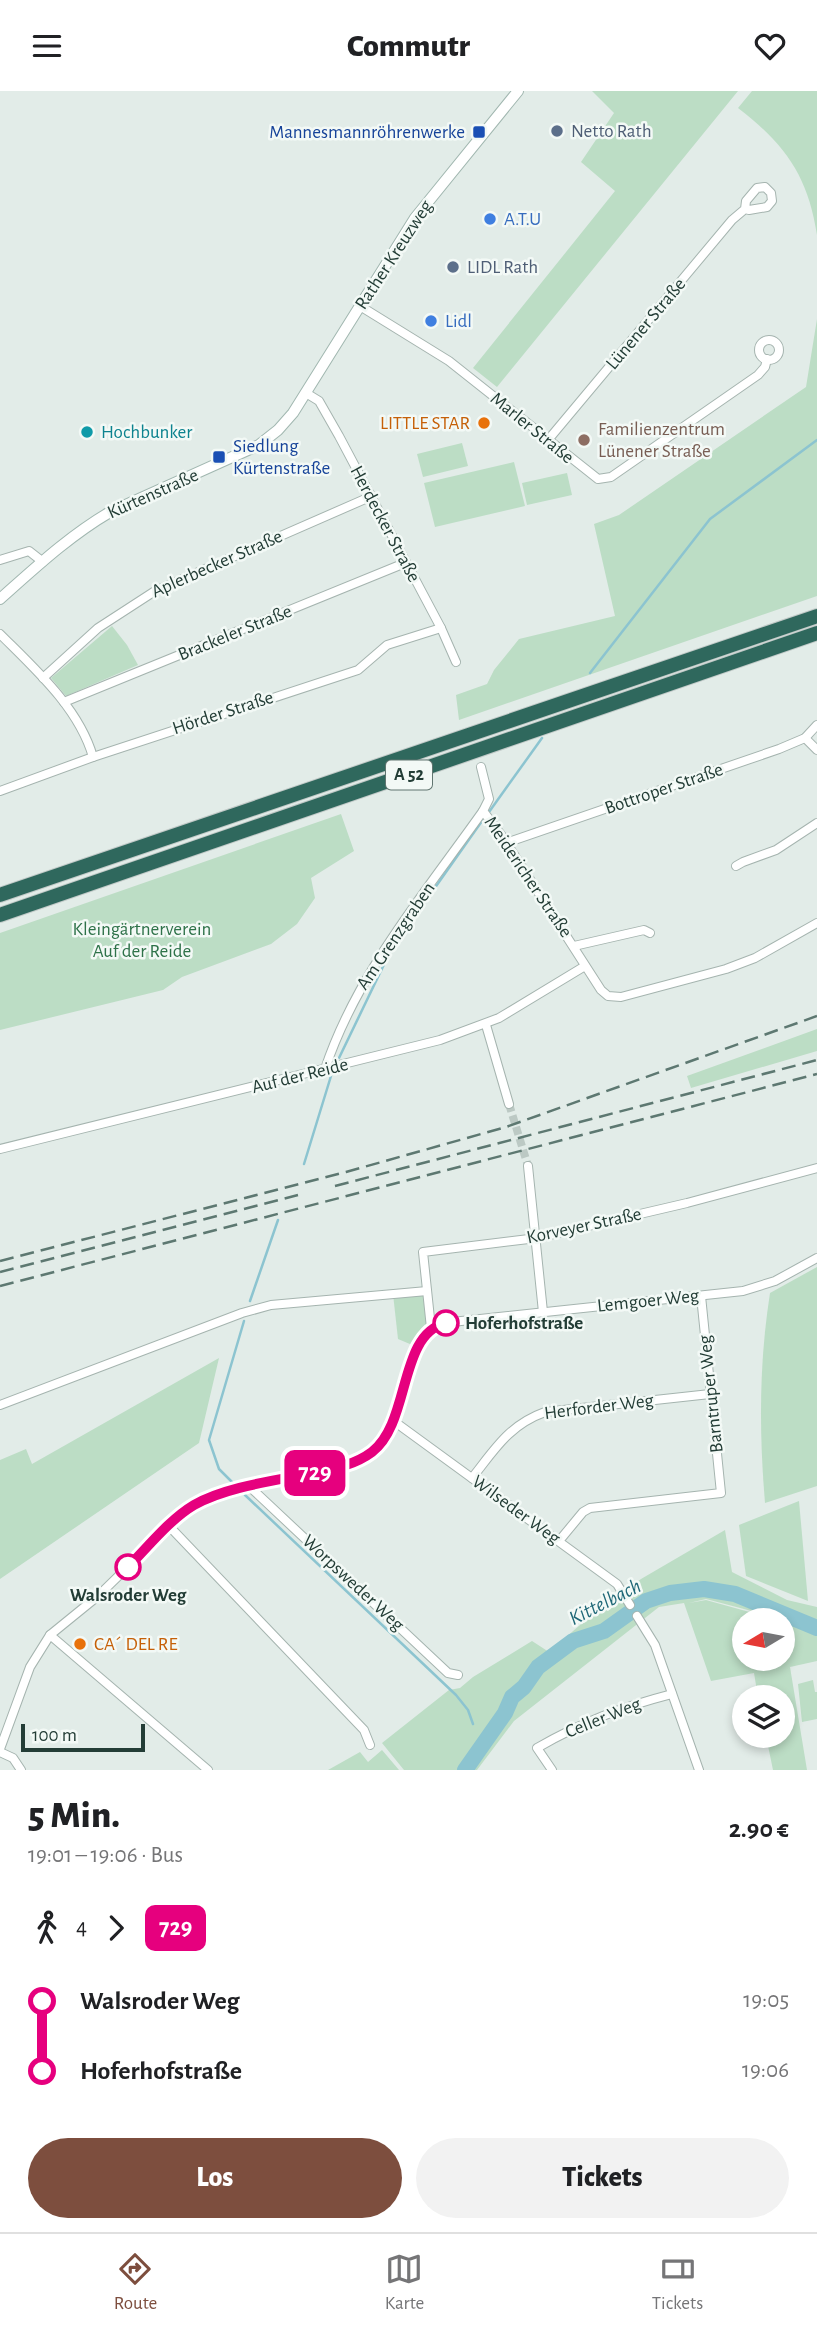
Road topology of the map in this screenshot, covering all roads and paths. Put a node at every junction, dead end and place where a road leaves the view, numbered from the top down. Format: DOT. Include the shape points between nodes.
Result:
graph roads {
  1 [pos="518,91"];
  2 [pos="745,209"];
  3 [pos="360,306"];
  4 [pos="767,359"];
  5 [pos="306,393"];
  6 [pos="548,440"];
  7 [pos="372,496"];
  8 [pos="0,560"];
  9 [pos="43,562"];
  10 [pos="405,563"];
  11 [pos="0,599"];
  12 [pos="817,616"];
  13 [pos="441,628"];
  14 [pos="817,633"];
  15 [pos="0,634"];
  16 [pos="456,662"];
  17 [pos="43,678"];
  18 [pos="64,702"];
  19 [pos="817,725"];
  20 [pos="804,738"];
  21 [pos="817,750"];
  22 [pos="93,757"];
  23 [pos="481,767"];
  24 [pos="0,791"];
  25 [pos="483,811"];
  26 [pos="817,823"];
  27 [pos="506,843"];
  28 [pos="736,866"];
  29 [pos="0,895"];
  30 [pos="0,915"];
  31 [pos="817,923"];
  32 [pos="650,933"];
  33 [pos="574,946"];
  34 [pos="585,965"];
  35 [pos="486,1025"];
  36 [pos="325,1069"];
  37 [pos="509,1104"];
  38 [pos="0,1149"];
  39 [pos="528,1166"];
  40 [pos="817,1168"];
  41 [pos="537,1238"];
  42 [pos="817,1258"];
  43 [pos="427,1291"];
  44 [pos="701,1296"];
  45 [pos="543,1312"];
  46 [pos="431,1328"];
  47 [pos="710,1394"];
  48 [pos="0,1405"];
  49 [pos="395,1422"];
  50 [pos="472,1478"];
  51 [pos="250,1487"];
  52 [pos="169,1526"];
  53 [pos="559,1541"];
  54 [pos="630,1605"];
  55 [pos="637,1616"];
  56 [pos="50,1636"];
  57 [pos="458,1675"];
  58 [pos="672,1694"];
  59 [pos="370,1745"];
  60 [pos="0,1751"];
  61 [pos="21,1770"];
  62 [pos="208,1770"];
  63 [pos="552,1770"];
  64 [pos="699,1770"];
  1 -- 3 [label="main road, Rather Kreuzweg" via="415,218"];
  2 -- 6 [label="street, Lünener Straße"];
  3 -- 5 [label="main road, Rather Kreuzweg"];
  3 -- 6 [label="street, Marler Straße" via="449,361"];
  4 -- 6 [label="street, Marler Straße" via="758,375 605,479 593,477"];
  5 -- 7 [label="street, Herdecker Straße" via="319,401"];
  5 -- 9 [label="main road, Kürtenstraße" via="278,430 259,445 110,512"];
  7 -- 10 [label="street, Herdecker Straße"];
  7 -- 17 [label="street, Aplerbecker Straße" via="155,591 99,628"];
  8 -- 9 [label="street" via="29,551"];
  9 -- 11 [label="main road, Kürtenstraße"];
  10 -- 13 [label="street, Herdecker Straße"];
  10 -- 18 [label="street, Brackeler Straße"];
  12 -- 29 [label="highway, A 52"];
  13 -- 16 [label="street, Herdecker Straße"];
  13 -- 22 [label="street, Hörder Straße" via="387,646 358,670"];
  14 -- 30 [label="highway, A 52"];
  15 -- 17 [label="street"];
  17 -- 18 [label="street"];
  18 -- 22 [label="street"];
  19 -- 20 [label="street, Bottroper Straße"];
  20 -- 21 [label="street"];
  20 -- 27 [label="street, Bottroper Straße"];
  22 -- 24 [label="street, Hörder Straße"];
  23 -- 25 [label="street, Meidericher Straße" via="489,799"];
  25 -- 27 [label="street, Meidericher Straße"];
  25 -- 36 [label="street, Am Grenzgraben" via="355,998"];
  26 -- 28 [label="street" via="776,850"];
  27 -- 33 [label="street, Meidericher Straße"];
  31 -- 34 [label="street, Meidericher Straße" via="726,969 621,997 605,994"];
  32 -- 33 [label="street, Meidericher Straße" via="644,929"];
  33 -- 34 [label="street, Meidericher Straße"];
  34 -- 35 [label="street, Auf der Reide"];
  35 -- 36 [label="street, Auf der Reide"];
  35 -- 37 [label="street"];
  36 -- 38 [label="street, Auf der Reide"];
  39 -- 41 [label="street"];
  40 -- 41 [label="street, Korveyer Straße"];
  41 -- 43 [label="street, Korveyer Straße" via="424,1252"];
  41 -- 45 [label="street"];
  42 -- 44 [label="street, Lemgoer Weg" via="759,1287"];
  43 -- 46 [label="street, Korveyer Straße"];
  43 -- 48 [label="street" via="271,1305"];
  44 -- 45 [label="street, Lemgoer Weg"];
  44 -- 47 [label="street, Barntruper Weg"];
  45 -- 46 [label="street, Lemgoer Weg"];
  46 -- 49 [label="street" via="417,1347"];
  47 -- 50 [label="street, Herforder Weg" via="545,1412 515,1426"];
  47 -- 53 [label="street, Barntruper Weg" via="721,1493 590,1508"];
  49 -- 50 [label="street, Wilseder Weg"];
  49 -- 51 [label="street" via="380,1445 361,1459"];
  50 -- 53 [label="street, Wilseder Weg"];
  51 -- 52 [label="street" via="196,1504"];
  51 -- 57 [label="street, Worpsweder Weg" via="448,1673"];
  52 -- 56 [label="street"];
  52 -- 59 [label="street" via="364,1730"];
  53 -- 54 [label="street, Wilseder Weg" via="617,1584"];
  55 -- 58 [label="street" via="655,1644"];
  56 -- 60 [label="street" via="26,1676"];
  56 -- 62 [label="street"];
  58 -- 63 [label="street, Celler Weg" via="623,1707 537,1748"];
  58 -- 64 [label="street"];
  60 -- 61 [label="street" via="13,1758"];
}
